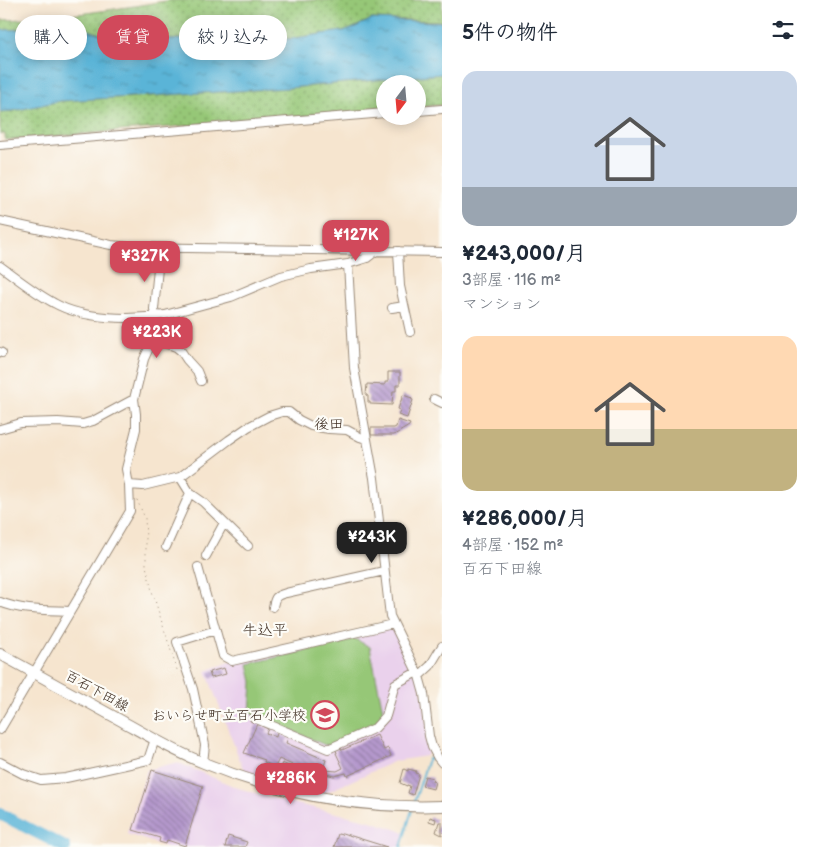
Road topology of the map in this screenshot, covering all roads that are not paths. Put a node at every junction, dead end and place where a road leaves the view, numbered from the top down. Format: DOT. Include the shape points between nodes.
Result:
graph roads {
  1 [pos="442,109"];
  2 [pos="426,110"];
  3 [pos="376,114"];
  4 [pos="0,145"];
  5 [pos="0,221"];
  6 [pos="160,248"];
  7 [pos="376,251"];
  8 [pos="398,251"];
  9 [pos="442,252"];
  10 [pos="348,264"];
  11 [pos="0,266"];
  12 [pos="404,306"];
  13 [pos="392,308"];
  14 [pos="156,316"];
  15 [pos="410,332"];
  16 [pos="153,339"];
  17 [pos="201,381"];
  18 [pos="134,399"];
  19 [pos="434,399"];
  20 [pos="442,403"];
  21 [pos="0,429"];
  22 [pos="366,438"];
  23 [pos="180,477"];
  24 [pos="133,486"];
  25 [pos="190,493"];
  26 [pos="224,522"];
  27 [pos="248,546"];
  28 [pos="166,547"];
  29 [pos="206,556"];
  30 [pos="198,567"];
  31 [pos="384,570"];
  32 [pos="0,602"];
  33 [pos="273,607"];
  34 [pos="70,611"];
  35 [pos="393,624"];
  36 [pos="216,630"];
  37 [pos="442,646"];
  38 [pos="0,654"];
  39 [pos="34,672"];
  40 [pos="418,674"];
  41 [pos="254,718"];
  42 [pos="0,730"];
  43 [pos="155,739"];
  44 [pos="0,762"];
  45 [pos="203,763"];
  46 [pos="442,764"];
  47 [pos="442,806"];
  1 -- 2 [label="street"];
  3 -- 4 [label="street"];
  5 -- 6 [label="street" via="111,245"];
  6 -- 7 [label="street"];
  6 -- 14 [label="street"];
  7 -- 8 [label="street"];
  7 -- 10 [label="street" via="367,258"];
  8 -- 9 [label="street"];
  8 -- 12 [label="street"];
  10 -- 14 [label="street" via="281,276 231,297"];
  10 -- 22 [label="street" via="354,368"];
  11 -- 14 [label="street" via="36,292 71,310 109,318"];
  12 -- 13 [label="street"];
  12 -- 15 [label="street"];
  14 -- 16 [label="street"];
  16 -- 17 [label="street" via="181,351"];
  16 -- 18 [label="street" via="144,359"];
  18 -- 21 [label="street" via="83,424 21,424"];
  18 -- 24 [label="street" via="136,429 126,469"];
  19 -- 20 [label="street"];
  22 -- 23 [label="street" via="347,430 311,426 289,412 282,412 248,427"];
  22 -- 31 [label="street" via="374,478"];
  23 -- 24 [label="street"];
  23 -- 25 [label="street"];
  24 -- 34 [label="street" via="130,510"];
  25 -- 26 [label="street"];
  25 -- 28 [label="street"];
  26 -- 27 [label="street"];
  26 -- 29 [label="street"];
  30 -- 36 [label="street"];
  31 -- 33 [label="street" via="277,596"];
  31 -- 35 [label="street"];
  32 -- 34 [label="street" via="11,607"];
  34 -- 39 [label="street"];
  35 -- 36 [label="street" via="232,661 223,656"];
  35 -- 40 [label="street"];
  36 -- 45 [label="street" via="177,642 195,698 205,745"];
  37 -- 40 [label="street" via="430,666"];
  38 -- 39 [label="main road, 百石下田線"];
  39 -- 42 [label="street"];
  39 -- 43 [label="main road, 百石下田線"];
  40 -- 41 [label="street" via="395,684 386,716 375,728 328,749"];
  40 -- 46 [label="street" via="429,736"];
  43 -- 44 [label="street" via="148,760 66,778 41,780"];
  43 -- 45 [label="main road, 百石下田線"];
  45 -- 47 [label="main road, 百石下田線" via="297,794 394,806"];
}
